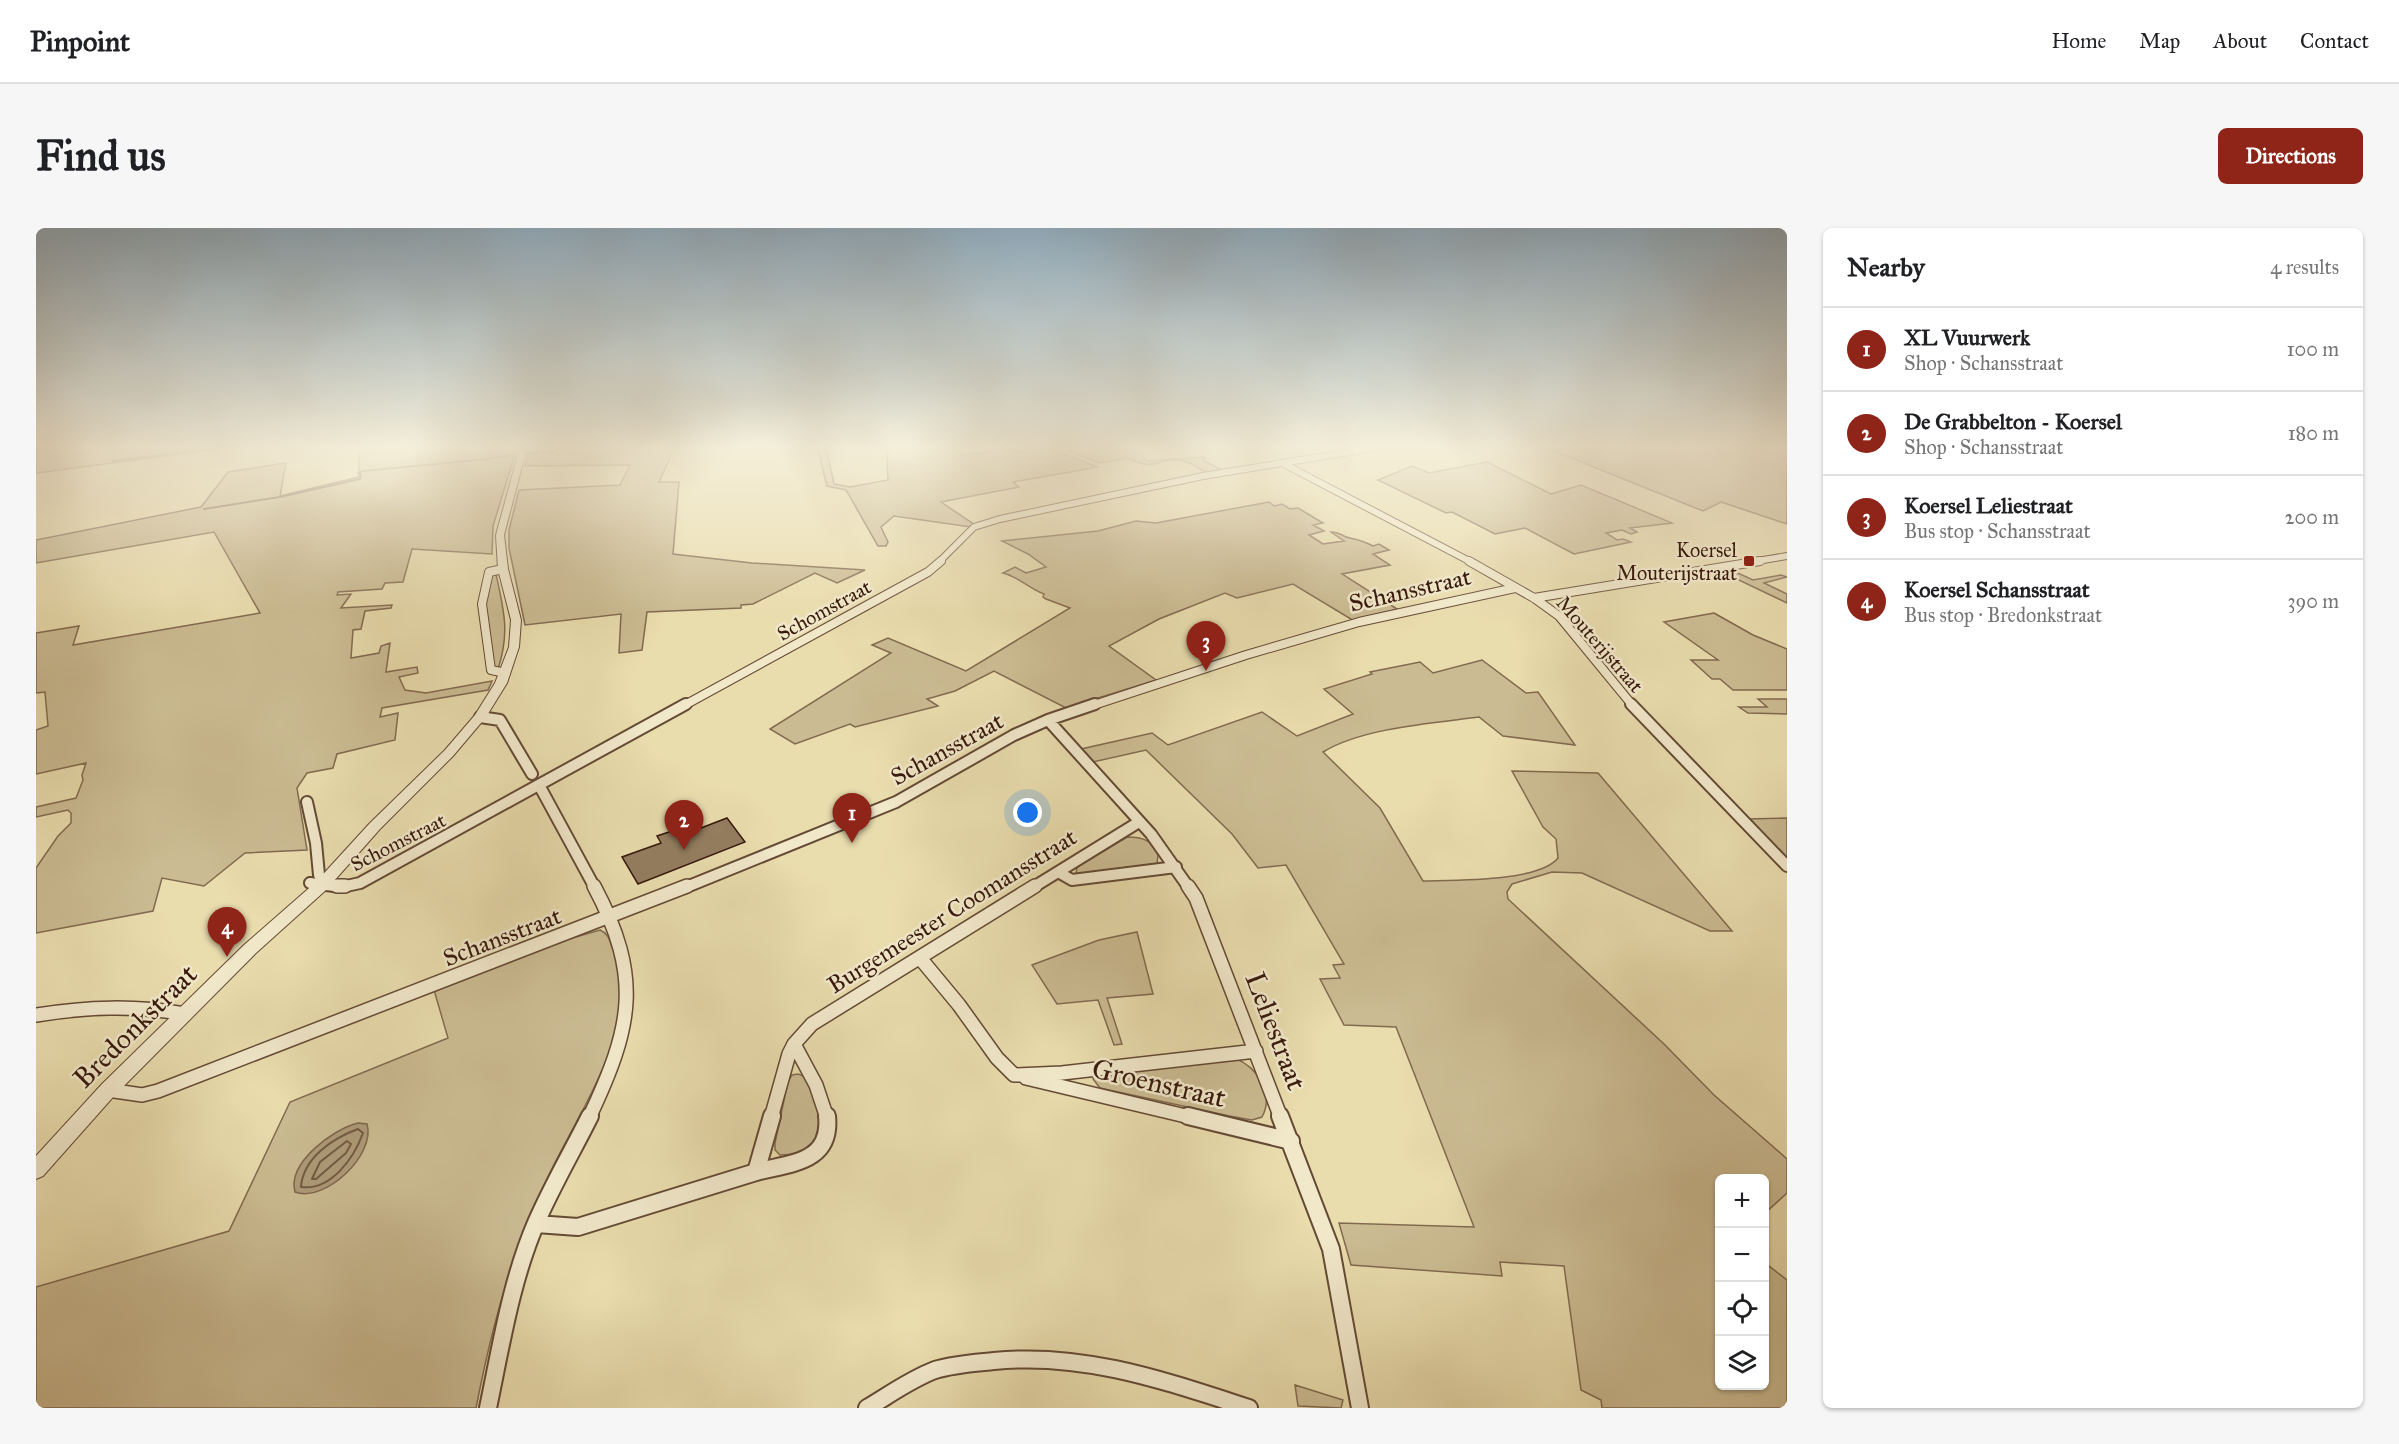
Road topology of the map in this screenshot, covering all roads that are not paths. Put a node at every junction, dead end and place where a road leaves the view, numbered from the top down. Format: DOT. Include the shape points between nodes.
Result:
graph roads {
  1 [pos="509,502"];
  2 [pos="1080,502"];
  3 [pos="1357,502"];
  4 [pos="1787,556"];
  5 [pos="503,569"];
  6 [pos="1515,588"];
  7 [pos="1534,598"];
  8 [pos="506,673"];
  9 [pos="480,717"];
  10 [pos="1048,720"];
  11 [pos="535,779"];
  12 [pos="307,802"];
  13 [pos="1139,822"];
  14 [pos="1787,866"];
  15 [pos="1176,867"];
  16 [pos="1058,872"];
  17 [pos="317,881"];
  18 [pos="611,917"];
  19 [pos="920,958"];
  20 [pos="185,1014"];
  21 [pos="36,1015"];
  22 [pos="794,1044"];
  23 [pos="1256,1052"];
  24 [pos="1014,1075"];
  25 [pos="108,1090"];
  26 [pos="1291,1141"];
  27 [pos="36,1170"];
  28 [pos="756,1172"];
  29 [pos="536,1224"];
  30 [pos="488,1408"];
  31 [pos="867,1408"];
  32 [pos="1249,1408"];
  33 [pos="1360,1408"];
  1 -- 5 [label="street, Bredonkstraat" via="500,535"];
  2 -- 11 [label="street, Schomstraat" via="974,527 928,572"];
  3 -- 6 [label="street, Mouterijstraat"];
  4 -- 7 [label="street"];
  5 -- 8 [label="street, Bredonkstraat" via="516,620 514,647"];
  5 -- 8 [label="street" via="489,572 482,603 491,670"];
  6 -- 7 [label="street, Mouterijstraat"];
  6 -- 10 [label="street, Schansstraat" via="1359,622"];
  7 -- 14 [label="street, Mouterijstraat" via="1559,616 1629,702"];
  8 -- 9 [label="street, Bredonkstraat"];
  9 -- 11 [label="street" via="500,720"];
  9 -- 17 [label="street, Bredonkstraat" via="449,753"];
  10 -- 13 [label="street, Leliestraat"];
  10 -- 18 [label="street, Schansstraat" via="896,802"];
  11 -- 17 [label="street, Schomstraat" via="360,883 342,886"];
  11 -- 18 [label="street"];
  12 -- 17 [label="street" via="316,843"];
  13 -- 15 [label="street, Leliestraat"];
  13 -- 16 [label="street, Burgemeester Coomansstraat"];
  15 -- 16 [label="street" via="1072,880"];
  15 -- 23 [label="street, Leliestraat" via="1201,908"];
  16 -- 19 [label="street, Burgemeester Coomansstraat"];
  17 -- 20 [label="street, Bredonkstraat" via="287,918"];
  18 -- 25 [label="street, Schansstraat" via="158,1091 142,1095"];
  18 -- 29 [label="street" via="624,957 628,1002 614,1059 598,1099"];
  19 -- 22 [label="street, Burgemeester Coomansstraat" via="812,1024"];
  19 -- 24 [label="street"];
  20 -- 21 [label="street" via="122,1005"];
  20 -- 25 [label="street, Bredonkstraat"];
  22 -- 28 [label="street, Burgemeester Coomansstraat"];
  22 -- 28 [label="street" via="824,1102 829,1128 825,1144 812,1155"];
  23 -- 24 [label="street, Groenstraat"];
  23 -- 26 [label="street, Leliestraat"];
  24 -- 26 [label="street, Groenstraat"];
  25 -- 27 [label="street, Bredonkstraat"];
  26 -- 33 [label="street, Leliestraat" via="1331,1249"];
  28 -- 29 [label="street" via="578,1227"];
  29 -- 30 [label="street" via="511,1304"];
  31 -- 32 [label="street" via="932,1371 1026,1357 1126,1368"];
}
